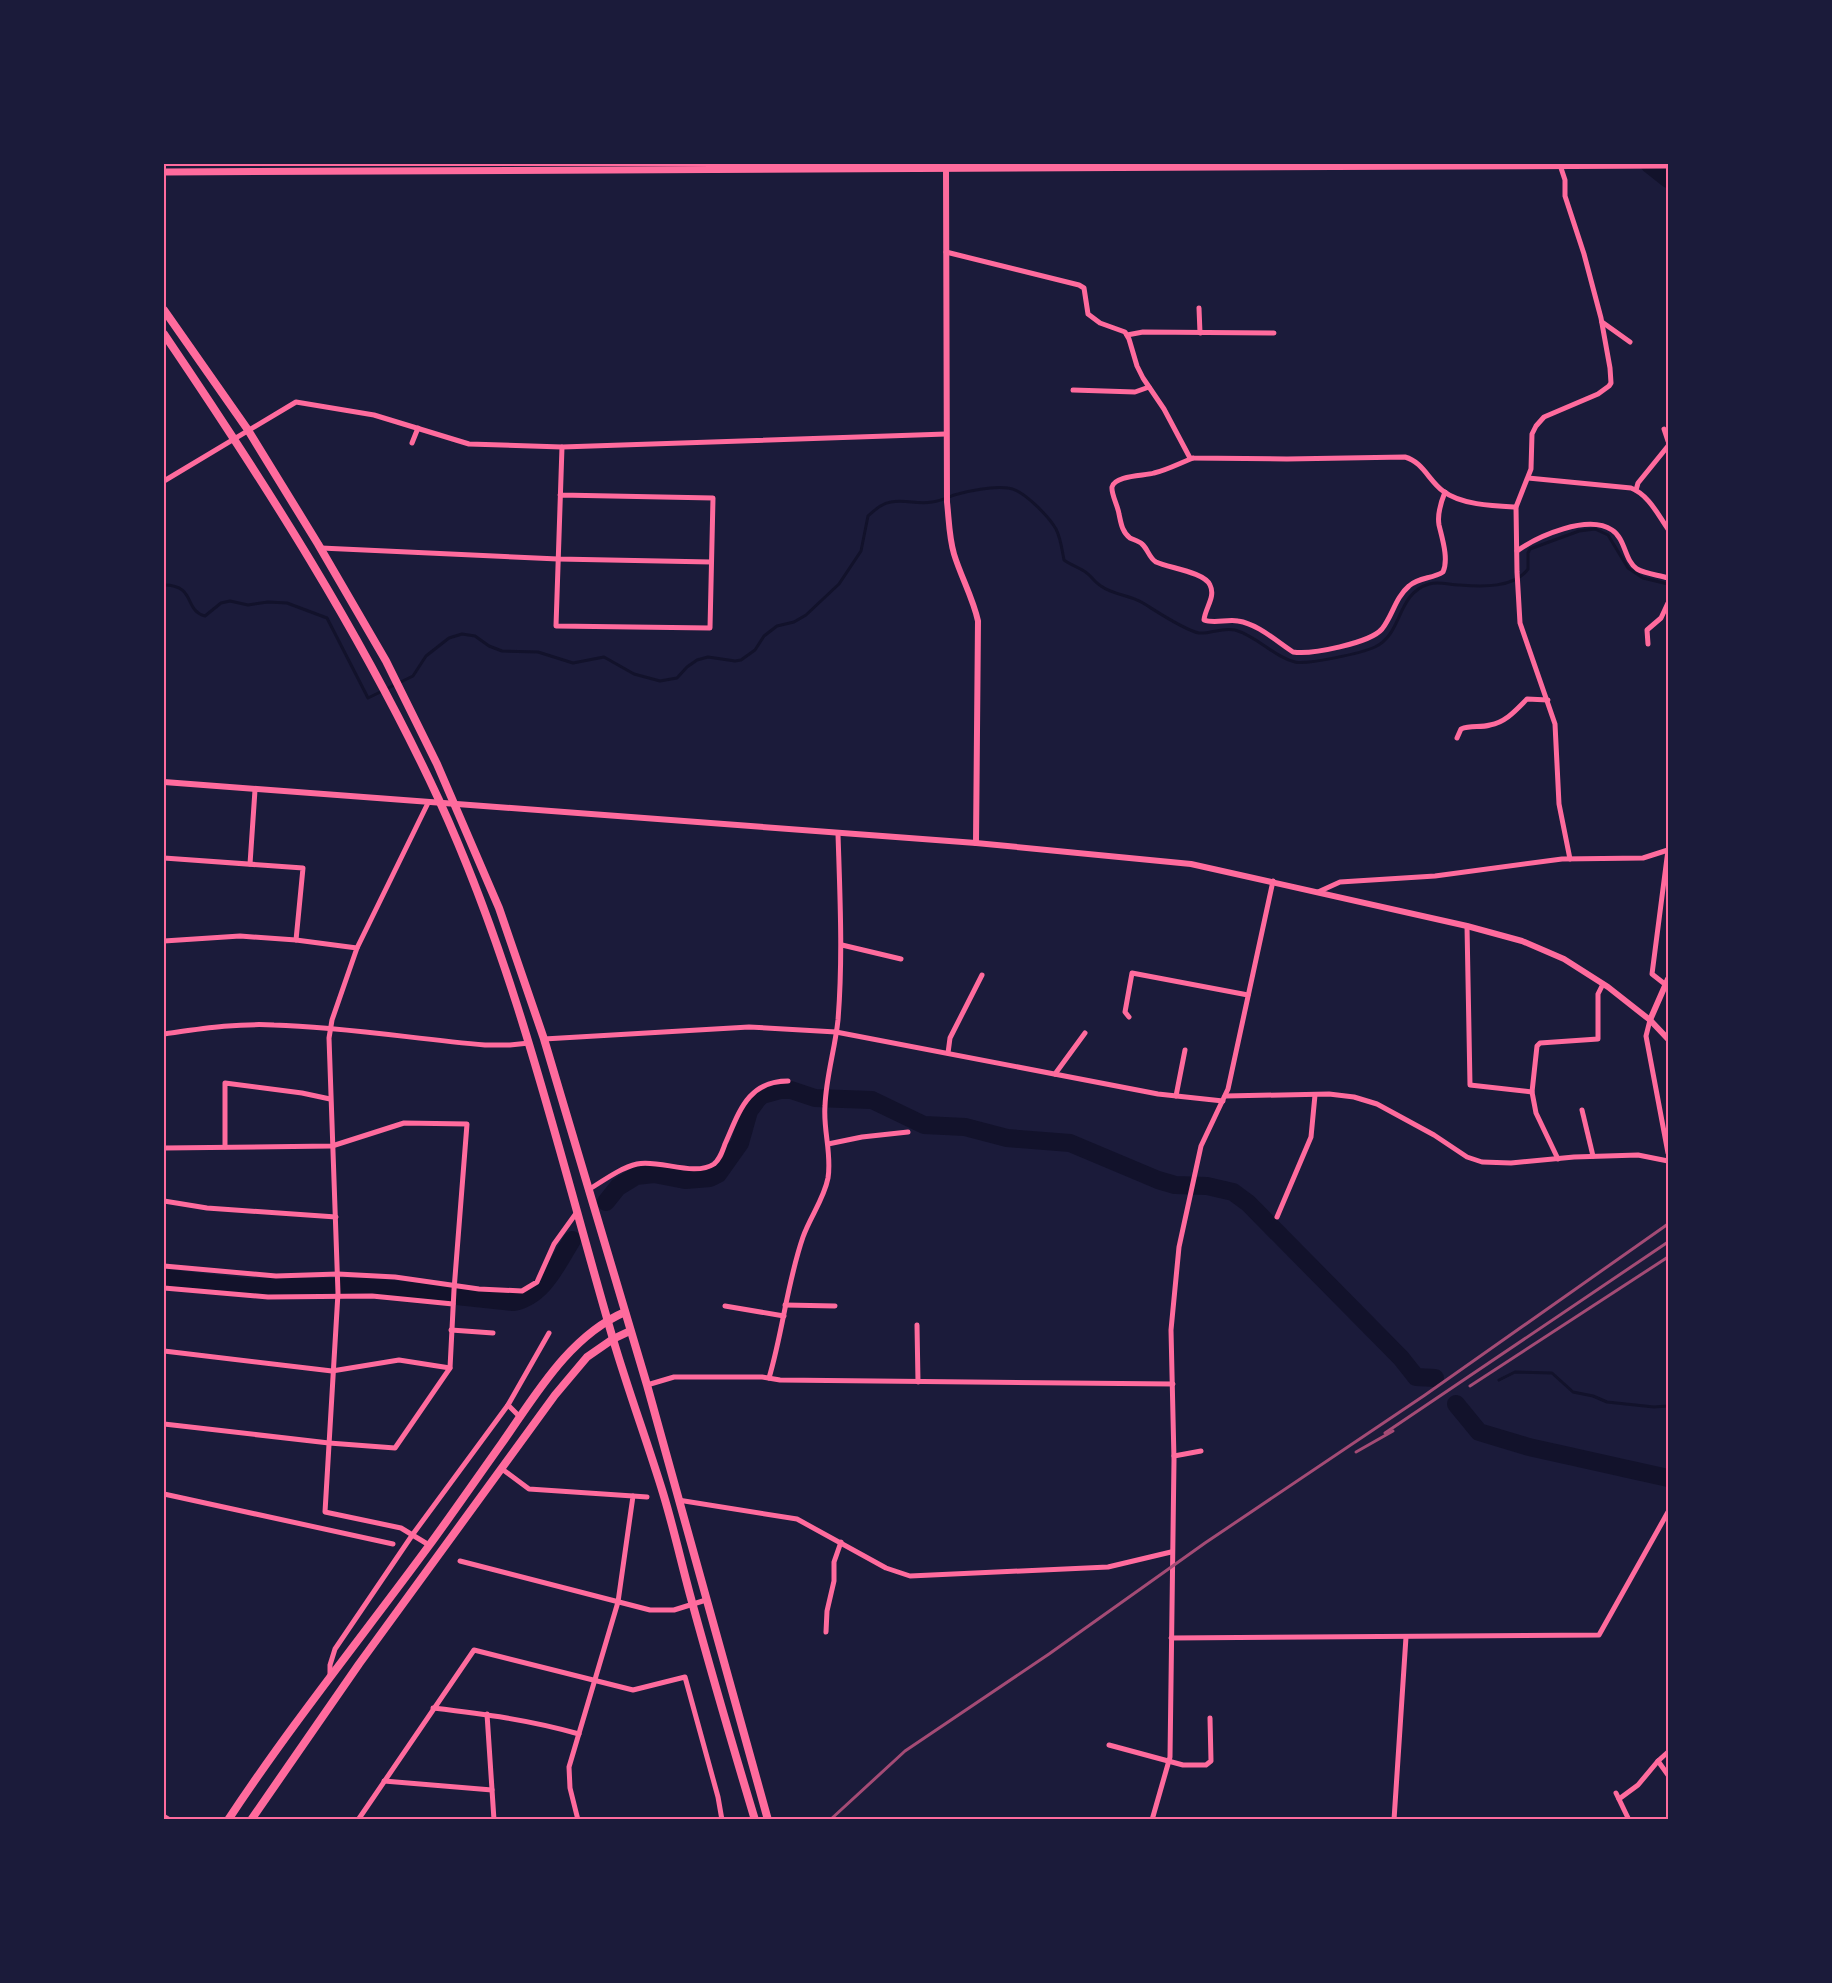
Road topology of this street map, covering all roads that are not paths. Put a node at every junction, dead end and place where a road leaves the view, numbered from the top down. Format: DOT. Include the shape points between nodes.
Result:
graph roads {
  1 [pos="1560,165"];
  2 [pos="1668,165"];
  3 [pos="482,166"];
  4 [pos="945,166"];
  5 [pos="164,172"];
  6 [pos="946,252"];
  7 [pos="1199,308"];
  8 [pos="164,309"];
  9 [pos="1602,322"];
  10 [pos="1200,333"];
  11 [pos="1274,333"];
  12 [pos="164,334"];
  13 [pos="1127,335"];
  14 [pos="1630,342"];
  15 [pos="1149,387"];
  16 [pos="1073,390"];
  17 [pos="418,428"];
  18 [pos="1664,429"];
  19 [pos="248,430"];
  20 [pos="946,434"];
  21 [pos="234,438"];
  22 [pos="1668,441"];
  23 [pos="412,443"];
  24 [pos="1668,446"];
  25 [pos="562,447"];
  26 [pos="1192,458"];
  27 [pos="1528,478"];
  28 [pos="164,481"];
  29 [pos="1636,490"];
  30 [pos="1445,492"];
  31 [pos="560,495"];
  32 [pos="1516,507"];
  33 [pos="1668,529"];
  34 [pos="321,548"];
  35 [pos="1517,551"];
  36 [pos="558,559"];
  37 [pos="711,562"];
  38 [pos="1668,578"];
  39 [pos="1668,603"];
  40 [pos="1648,644"];
  41 [pos="1548,700"];
  42 [pos="1457,738"];
  43 [pos="164,782"];
  44 [pos="255,790"];
  45 [pos="428,802"];
  46 [pos="440,803"];
  47 [pos="454,804"];
  48 [pos="838,834"];
  49 [pos="976,843"];
  50 [pos="1668,850"];
  51 [pos="164,858"];
  52 [pos="1570,859"];
  53 [pos="250,864"];
  54 [pos="1273,881"];
  55 [pos="1318,892"];
  56 [pos="1467,926"];
  57 [pos="296,940"];
  58 [pos="164,941"];
  59 [pos="842,945"];
  60 [pos="357,948"];
  61 [pos="901,959"];
  62 [pos="982,975"];
  63 [pos="1667,982"];
  64 [pos="1603,984"];
  65 [pos="1248,995"];
  66 [pos="1129,1017"];
  67 [pos="1650,1020"];
  68 [pos="330,1028"];
  69 [pos="836,1032"];
  70 [pos="1085,1033"];
  71 [pos="164,1034"];
  72 [pos="544,1039"];
  73 [pos="1668,1039"];
  74 [pos="530,1043"];
  75 [pos="1185,1050"];
  76 [pos="948,1053"];
  77 [pos="1055,1074"];
  78 [pos="788,1081"];
  79 [pos="1532,1092"];
  80 [pos="1314,1095"];
  81 [pos="1176,1096"];
  82 [pos="330,1099"];
  83 [pos="1224,1099"];
  84 [pos="1582,1110"];
  85 [pos="908,1132"];
  86 [pos="828,1144"];
  87 [pos="332,1146"];
  88 [pos="225,1147"];
  89 [pos="164,1148"];
  90 [pos="1668,1153"];
  91 [pos="1593,1156"];
  92 [pos="1558,1159"];
  93 [pos="1668,1161"];
  94 [pos="588,1190"];
  95 [pos="164,1201"];
  96 [pos="577,1212"];
  97 [pos="336,1217"];
  98 [pos="1277,1217"];
  99 [pos="164,1266"];
  100 [pos="338,1276"];
  101 [pos="454,1287"];
  102 [pos="164,1288"];
  103 [pos="338,1295"];
  104 [pos="453,1303"];
  105 [pos="785,1305"];
  106 [pos="725,1306"];
  107 [pos="835,1306"];
  108 [pos="625,1312"];
  109 [pos="784,1316"];
  110 [pos="608,1319"];
  111 [pos="917,1325"];
  112 [pos="451,1330"];
  113 [pos="630,1331"];
  114 [pos="492,1333"];
  115 [pos="549,1333"];
  116 [pos="613,1340"];
  117 [pos="164,1351"];
  118 [pos="450,1368"];
  119 [pos="332,1371"];
  120 [pos="769,1378"];
  121 [pos="918,1382"];
  122 [pos="646,1384"];
  123 [pos="1173,1384"];
  124 [pos="508,1405"];
  125 [pos="520,1417"];
  126 [pos="164,1424"];
  127 [pos="329,1443"];
  128 [pos="1201,1451"];
  129 [pos="1174,1458"];
  130 [pos="502,1469"];
  131 [pos="164,1494"];
  132 [pos="633,1496"];
  133 [pos="647,1497"];
  134 [pos="678,1500"];
  135 [pos="1668,1512"];
  136 [pos="413,1534"];
  137 [pos="841,1542"];
  138 [pos="393,1544"];
  139 [pos="429,1545"];
  140 [pos="1171,1552"];
  141 [pos="460,1561"];
  142 [pos="706,1600"];
  143 [pos="618,1602"];
  144 [pos="692,1603"];
  145 [pos="826,1632"];
  146 [pos="1406,1637"];
  147 [pos="1171,1638"];
  148 [pos="330,1677"];
  149 [pos="595,1681"];
  150 [pos="433,1708"];
  151 [pos="487,1714"];
  152 [pos="1210,1718"];
  153 [pos="579,1734"];
  154 [pos="1109,1745"];
  155 [pos="1668,1752"];
  156 [pos="1168,1761"];
  157 [pos="1658,1761"];
  158 [pos="1668,1774"];
  159 [pos="384,1781"];
  160 [pos="492,1790"];
  161 [pos="1616,1793"];
  162 [pos="1619,1799"];
  163 [pos="164,1817"];
  164 [pos="1628,1817"];
  165 [pos="169,1820"];
  166 [pos="228,1820"];
  167 [pos="251,1820"];
  168 [pos="358,1820"];
  169 [pos="494,1820"];
  170 [pos="578,1820"];
  171 [pos="722,1820"];
  172 [pos="755,1820"];
  173 [pos="768,1820"];
  174 [pos="1152,1820"];
  175 [pos="1394,1820"];
  176 [pos="1620,1820"];
  1 -- 2 [label="main road"];
  1 -- 4 [label="main road"];
  1 -- 9 [label="street" via="1565,196"];
  3 -- 4 [label="main road" via="785,170"];
  3 -- 5 [label="main road"];
  4 -- 6 [label="street"];
  6 -- 13 [label="street" via="1079,285 1084,288 1088,314"];
  6 -- 20 [label="street"];
  7 -- 10 [label="street"];
  8 -- 19 [label="highway"];
  9 -- 14 [label="street"];
  9 -- 27 [label="street" via="1609,386 1540,421 1532,434"];
  10 -- 11 [label="street"];
  10 -- 13 [label="street"];
  12 -- 21 [label="highway"];
  13 -- 15 [label="street"];
  15 -- 16 [label="street" via="1135,392"];
  15 -- 26 [label="street"];
  17 -- 19 [label="street" via="374,415 296,402"];
  17 -- 23 [label="street"];
  17 -- 25 [label="street" via="469,444"];
  18 -- 22 [label="street"];
  19 -- 21 [label="street"];
  19 -- 34 [label="highway"];
  20 -- 25 [label="street"];
  20 -- 49 [label="street" via="950,540 978,621"];
  21 -- 28 [label="street"];
  21 -- 46 [label="highway" via="377,676"];
  24 -- 29 [label="street"];
  25 -- 31 [label="street"];
  26 -- 30 [label="street" via="1405,457 1416,461"];
  26 -- 30 [label="street" via="1114,484 1113,495 1124,532 1142,543 1155,561 1208,582 1211,599 1204,620 1246,622 1293,652 1315,652 1372,636 1381,630 1406,588 1443,572 1439,518"];
  27 -- 29 [label="street"];
  27 -- 32 [label="street"];
  29 -- 33 [label="street" via="1648,499"];
  30 -- 32 [label="street" via="1470,501"];
  31 -- 36 [label="street"];
  31 -- 37 [label="street" via="713,498"];
  32 -- 35 [label="street"];
  34 -- 36 [label="street"];
  34 -- 47 [label="highway" via="386,662"];
  35 -- 38 [label="street" via="1530,541 1590,523 1614,531 1636,568"];
  35 -- 41 [label="street" via="1520,623"];
  36 -- 37 [label="street"];
  36 -- 37 [label="street" via="556,626 710,628"];
  39 -- 40 [label="street" via="1661,618 1647,630"];
  41 -- 42 [label="street" via="1527,699 1503,721 1468,726 1461,729"];
  41 -- 52 [label="street" via="1556,731 1559,804"];
  43 -- 44 [label="street"];
  44 -- 45 [label="street"];
  44 -- 53 [label="street"];
  45 -- 46 [label="street"];
  45 -- 60 [label="street"];
  46 -- 47 [label="street"];
  46 -- 74 [label="highway" via="510,980"];
  47 -- 48 [label="street"];
  47 -- 72 [label="highway" via="499,908"];
  48 -- 49 [label="street"];
  48 -- 59 [label="street"];
  49 -- 54 [label="street" via="1191,864"];
  50 -- 52 [label="street" via="1643,858"];
  50 -- 63 [label="street" via="1652,974"];
  51 -- 53 [label="street"];
  52 -- 55 [label="street" via="1340,882"];
  53 -- 57 [label="street" via="303,868"];
  54 -- 55 [label="street"];
  54 -- 65 [label="street"];
  55 -- 56 [label="street"];
  56 -- 64 [label="street" via="1545,950"];
  56 -- 79 [label="street" via="1470,1085"];
  57 -- 58 [label="street" via="240,936"];
  57 -- 60 [label="street"];
  59 -- 61 [label="street"];
  59 -- 69 [label="street"];
  60 -- 68 [label="street"];
  62 -- 76 [label="street" via="950,1038"];
  63 -- 67 [label="street"];
  64 -- 67 [label="street"];
  64 -- 79 [label="street" via="1598,994 1598,1039 1536,1046"];
  65 -- 66 [label="street" via="1132,973 1125,1012"];
  65 -- 83 [label="street"];
  67 -- 73 [label="street"];
  67 -- 90 [label="street" via="1646,1036"];
  68 -- 71 [label="street" via="242,1025"];
  68 -- 74 [label="street" via="485,1045"];
  68 -- 82 [label="street"];
  69 -- 72 [label="street" via="748,1027"];
  69 -- 76 [label="street"];
  69 -- 86 [label="street" via="825,1104"];
  70 -- 77 [label="street"];
  72 -- 94 [label="highway"];
  74 -- 96 [label="highway"];
  75 -- 81 [label="street"];
  76 -- 77 [label="street"];
  77 -- 81 [label="street"];
  78 -- 94 [label="street" via="769,1083 752,1093 720,1157 712,1165 697,1168 638,1163"];
  79 -- 92 [label="street" via="1536,1113"];
  80 -- 83 [label="street"];
  80 -- 92 [label="street" via="1354,1097 1377,1104 1482,1162"];
  80 -- 98 [label="street" via="1311,1137"];
  81 -- 83 [label="street"];
  82 -- 87 [label="street"];
  82 -- 88 [label="street" via="225,1083"];
  83 -- 123 [label="street" via="1201,1146 1179,1247 1171,1330"];
  84 -- 91 [label="street"];
  85 -- 86 [label="street"];
  86 -- 105 [label="street" via="828,1180 803,1236"];
  87 -- 88 [label="street"];
  87 -- 97 [label="street"];
  87 -- 101 [label="street" via="404,1123 467,1124"];
  88 -- 89 [label="street"];
  91 -- 92 [label="street"];
  91 -- 93 [label="street" via="1638,1155"];
  94 -- 108 [label="highway"];
  95 -- 97 [label="street"];
  96 -- 101 [label="street" via="531,1287 514,1291"];
  96 -- 110 [label="highway"];
  97 -- 100 [label="street"];
  99 -- 100 [label="street" via="276,1276"];
  100 -- 101 [label="street" via="395,1277"];
  100 -- 103 [label="street"];
  101 -- 104 [label="street"];
  102 -- 103 [label="street" via="268,1297"];
  103 -- 104 [label="street"];
  103 -- 119 [label="street"];
  104 -- 112 [label="street"];
  105 -- 107 [label="street"];
  105 -- 109 [label="street"];
  106 -- 109 [label="street"];
  108 -- 110 [label="highway"];
  108 -- 113 [label="highway"];
  109 -- 120 [label="street"];
  110 -- 116 [label="highway"];
  110 -- 125 [label="highway" via="582,1340 544,1382"];
  111 -- 121 [label="street"];
  112 -- 114 [label="street"];
  112 -- 118 [label="street"];
  113 -- 116 [label="highway"];
  113 -- 122 [label="highway"];
  115 -- 124 [label="street"];
  116 -- 130 [label="highway" via="587,1357"];
  116 -- 144 [label="highway" via="664,1495"];
  117 -- 119 [label="street"];
  118 -- 119 [label="street" via="399,1360"];
  118 -- 127 [label="street" via="396,1448"];
  119 -- 127 [label="street"];
  120 -- 121 [label="street"];
  120 -- 122 [label="street" via="674,1377"];
  121 -- 123 [label="street"];
  122 -- 134 [label="highway"];
  123 -- 129 [label="street"];
  124 -- 125 [label="street"];
  124 -- 136 [label="street"];
  125 -- 139 [label="highway"];
  126 -- 127 [label="street"];
  127 -- 136 [label="street" via="325,1512"];
  128 -- 129 [label="street"];
  129 -- 140 [label="street"];
  130 -- 132 [label="street" via="529,1489"];
  130 -- 167 [label="highway"];
  131 -- 138 [label="street"];
  132 -- 133 [label="street"];
  132 -- 143 [label="street"];
  134 -- 137 [label="street" via="797,1520"];
  134 -- 142 [label="highway"];
  135 -- 146 [label="street" via="1599,1635"];
  136 -- 139 [label="street"];
  136 -- 148 [label="street" via="335,1649"];
  137 -- 140 [label="street" via="886,1568 920,1577 1108,1567"];
  137 -- 145 [label="street" via="834,1562"];
  139 -- 148 [label="highway"];
  140 -- 147 [label="street"];
  141 -- 143 [label="street"];
  142 -- 144 [label="street"];
  142 -- 173 [label="highway"];
  143 -- 144 [label="street" via="657,1611"];
  143 -- 149 [label="street"];
  144 -- 172 [label="highway"];
  146 -- 147 [label="street"];
  146 -- 175 [label="street"];
  147 -- 156 [label="street"];
  148 -- 166 [label="highway"];
  149 -- 150 [label="street" via="474,1650"];
  149 -- 153 [label="street"];
  149 -- 171 [label="street" via="633,1690 685,1677"];
  150 -- 151 [label="street"];
  150 -- 159 [label="street"];
  151 -- 153 [label="street"];
  151 -- 160 [label="street"];
  152 -- 156 [label="street" via="1211,1761 1206,1766 1183,1766"];
  153 -- 170 [label="street" via="569,1767"];
  154 -- 156 [label="street"];
  155 -- 157 [label="street"];
  156 -- 174 [label="street"];
  157 -- 158 [label="street"];
  157 -- 162 [label="street" via="1638,1785"];
  159 -- 160 [label="street"];
  159 -- 168 [label="street"];
  160 -- 169 [label="street"];
  161 -- 162 [label="street"];
  162 -- 164 [label="street"];
  163 -- 165 [label="street"];
  164 -- 176 [label="street"];
}
